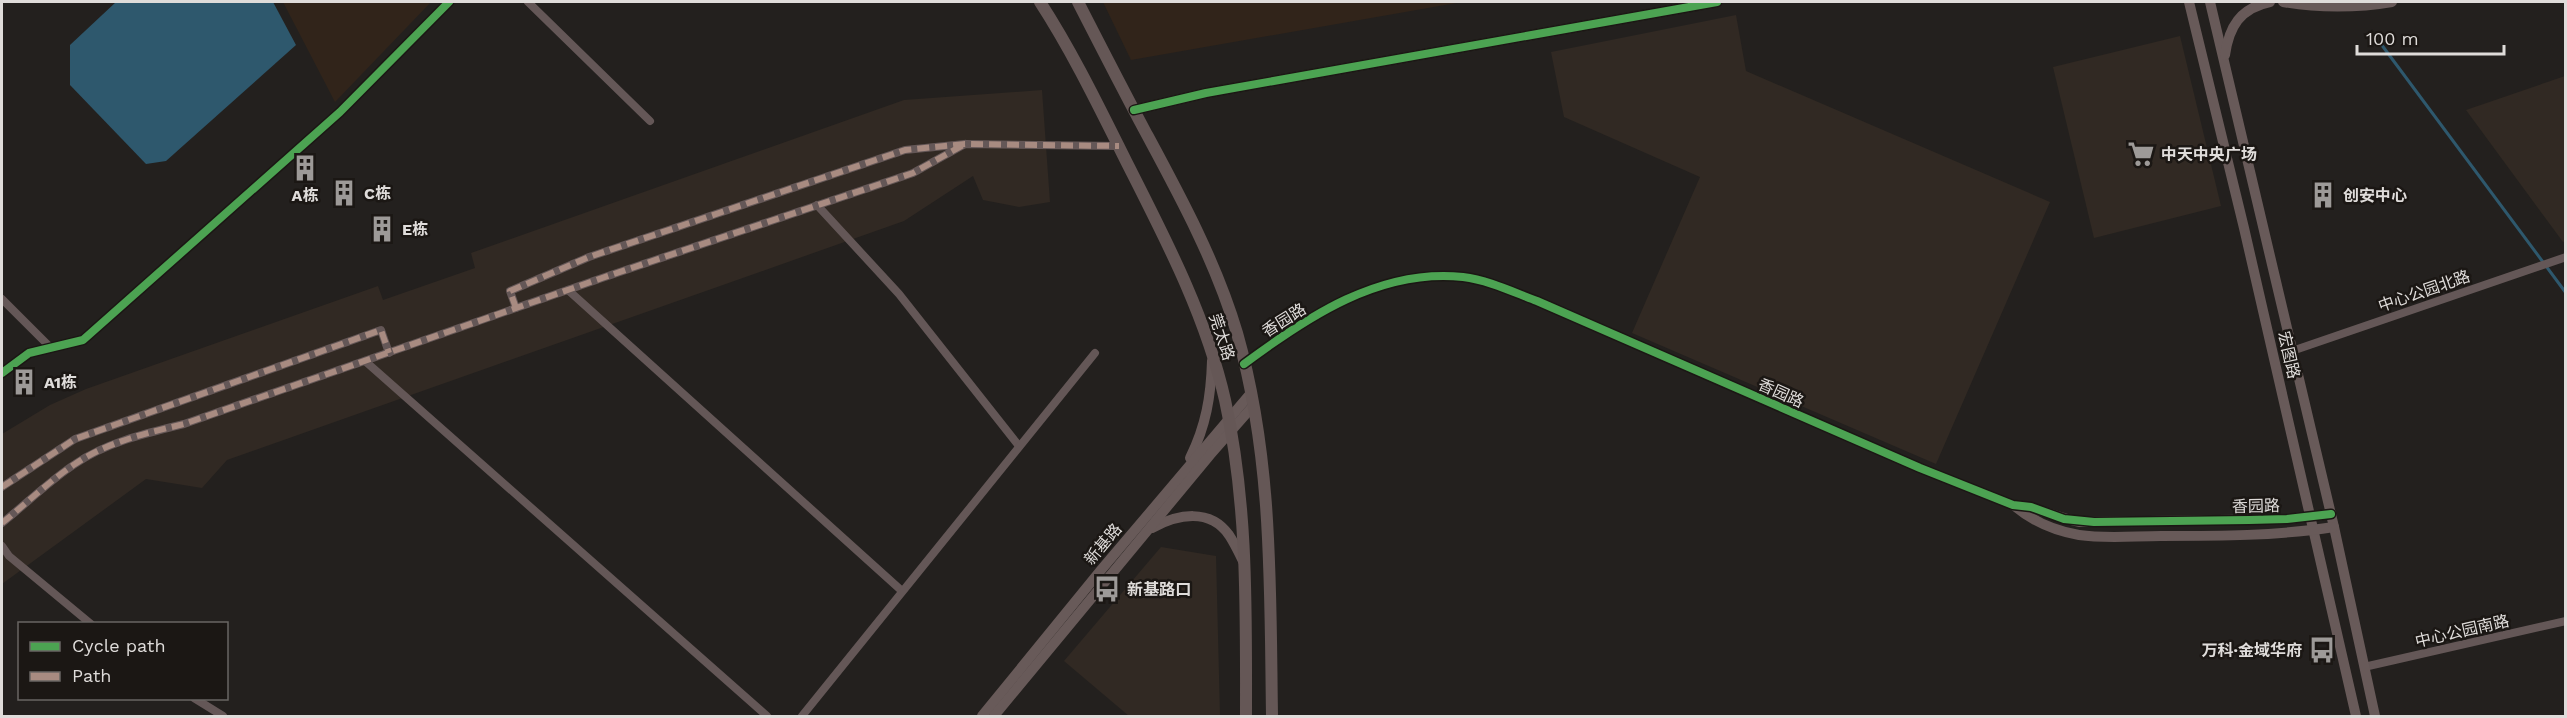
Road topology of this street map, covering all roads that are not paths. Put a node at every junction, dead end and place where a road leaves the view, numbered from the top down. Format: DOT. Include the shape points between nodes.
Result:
graph roads {
  1 [pos="449,2"];
  2 [pos="528,2"];
  3 [pos="1078,2"];
  4 [pos="1717,2"];
  5 [pos="2189,2"];
  6 [pos="2210,2"];
  7 [pos="2270,2"];
  8 [pos="2283,2"];
  9 [pos="2392,2"];
  10 [pos="1043,4"];
  11 [pos="2224,61"];
  12 [pos="1134,110"];
  13 [pos="650,122"];
  14 [pos="965,144"];
  15 [pos="1119,146"];
  16 [pos="817,205"];
  17 [pos="2565,257"];
  18 [pos="568,290"];
  19 [pos="2,299"];
  20 [pos="516,308"];
  21 [pos="51,348"];
  22 [pos="2292,351"];
  23 [pos="389,353"];
  24 [pos="1095,353"];
  25 [pos="365,361"];
  26 [pos="1212,361"];
  27 [pos="1244,364"];
  28 [pos="2,373"];
  29 [pos="1251,393"];
  30 [pos="1253,406"];
  31 [pos="1229,426"];
  32 [pos="1019,446"];
  33 [pos="1184,472"];
  34 [pos="2,487"];
  35 [pos="2013,505"];
  36 [pos="2331,514"];
  37 [pos="2311,517"];
  38 [pos="2,523"];
  39 [pos="2334,527"];
  40 [pos="1147,530"];
  41 [pos="2314,530"];
  42 [pos="2,546"];
  43 [pos="1245,565"];
  44 [pos="902,591"];
  45 [pos="2565,621"];
  46 [pos="90,622"];
  47 [pos="2364,667"];
  48 [pos="196,700"];
  49 [pos="223,717"];
  50 [pos="767,717"];
  51 [pos="802,717"];
  52 [pos="982,717"];
  53 [pos="994,717"];
  54 [pos="1246,717"];
  55 [pos="1272,717"];
  56 [pos="2356,717"];
  57 [pos="2375,717"];
  1 -- 21 [label="street" via="340,112 92,333 83,340"];
  2 -- 13 [label="street"];
  3 -- 12 [label="main road, 莞太路"];
  4 -- 12 [label="street" via="1206,93"];
  5 -- 37 [label="street, 宏图路"];
  6 -- 11 [label="street, 宏图路"];
  7 -- 11 [label="street" via="2250,9 2236,21 2228,35"];
  8 -- 9 [label="street"];
  10 -- 15 [label="main road, 莞太路"];
  11 -- 22 [label="street, 宏图路"];
  12 -- 27 [label="main road, 莞太路" via="1206,251"];
  14 -- 15 [label="street"];
  14 -- 16 [label="street" via="913,173"];
  14 -- 20 [label="street" via="905,150 589,257 510,291"];
  15 -- 26 [label="main road, 莞太路" via="1175,259"];
  16 -- 18 [label="street"];
  16 -- 32 [label="street" via="899,294"];
  17 -- 22 [label="street, 中心公园北路"];
  18 -- 20 [label="street"];
  18 -- 44 [label="street"];
  19 -- 21 [label="street"];
  20 -- 23 [label="street"];
  21 -- 28 [label="street" via="28,353"];
  22 -- 36 [label="street, 宏图路"];
  23 -- 25 [label="street"];
  23 -- 34 [label="street" via="381,330 75,439"];
  24 -- 32 [label="street"];
  25 -- 38 [label="street" via="115,444 75,464"];
  25 -- 50 [label="street"];
  26 -- 31 [label="main road, 莞太路"];
  26 -- 33 [label="street" via="1203,432"];
  27 -- 29 [label="main road, 莞太路"];
  27 -- 35 [label="street, 香园路" via="1333,306 1363,292 1396,281 1463,277 1537,301"];
  29 -- 30 [label="main road, 莞太路"];
  29 -- 31 [label="street, 新基路"];
  30 -- 31 [label="street, 新基路"];
  30 -- 55 [label="main road, 莞太路" via="1268,517"];
  31 -- 33 [label="street, 新基路"];
  31 -- 40 [label="street, 新基路"];
  31 -- 43 [label="main road, 莞太路"];
  32 -- 44 [label="street"];
  33 -- 52 [label="street, 新基路"];
  35 -- 37 [label="street, 香园路" via="2080,522"];
  35 -- 41 [label="street, 香园路" via="2025,515 2054,527 2093,537 2246,536"];
  36 -- 37 [label="street, 香园路"];
  36 -- 39 [label="street, 宏图路"];
  37 -- 41 [label="street, 宏图路"];
  39 -- 41 [label="street, 香园路"];
  39 -- 47 [label="street, 宏图路"];
  40 -- 43 [label="street" via="1178,518 1204,516 1229,535"];
  40 -- 53 [label="street, 新基路"];
  41 -- 56 [label="street, 宏图路"];
  42 -- 46 [label="street"];
  43 -- 54 [label="main road, 莞太路"];
  44 -- 51 [label="street"];
  45 -- 47 [label="street, 中心公园南路"];
  47 -- 57 [label="street, 宏图路"];
  48 -- 49 [label="street"];
}
